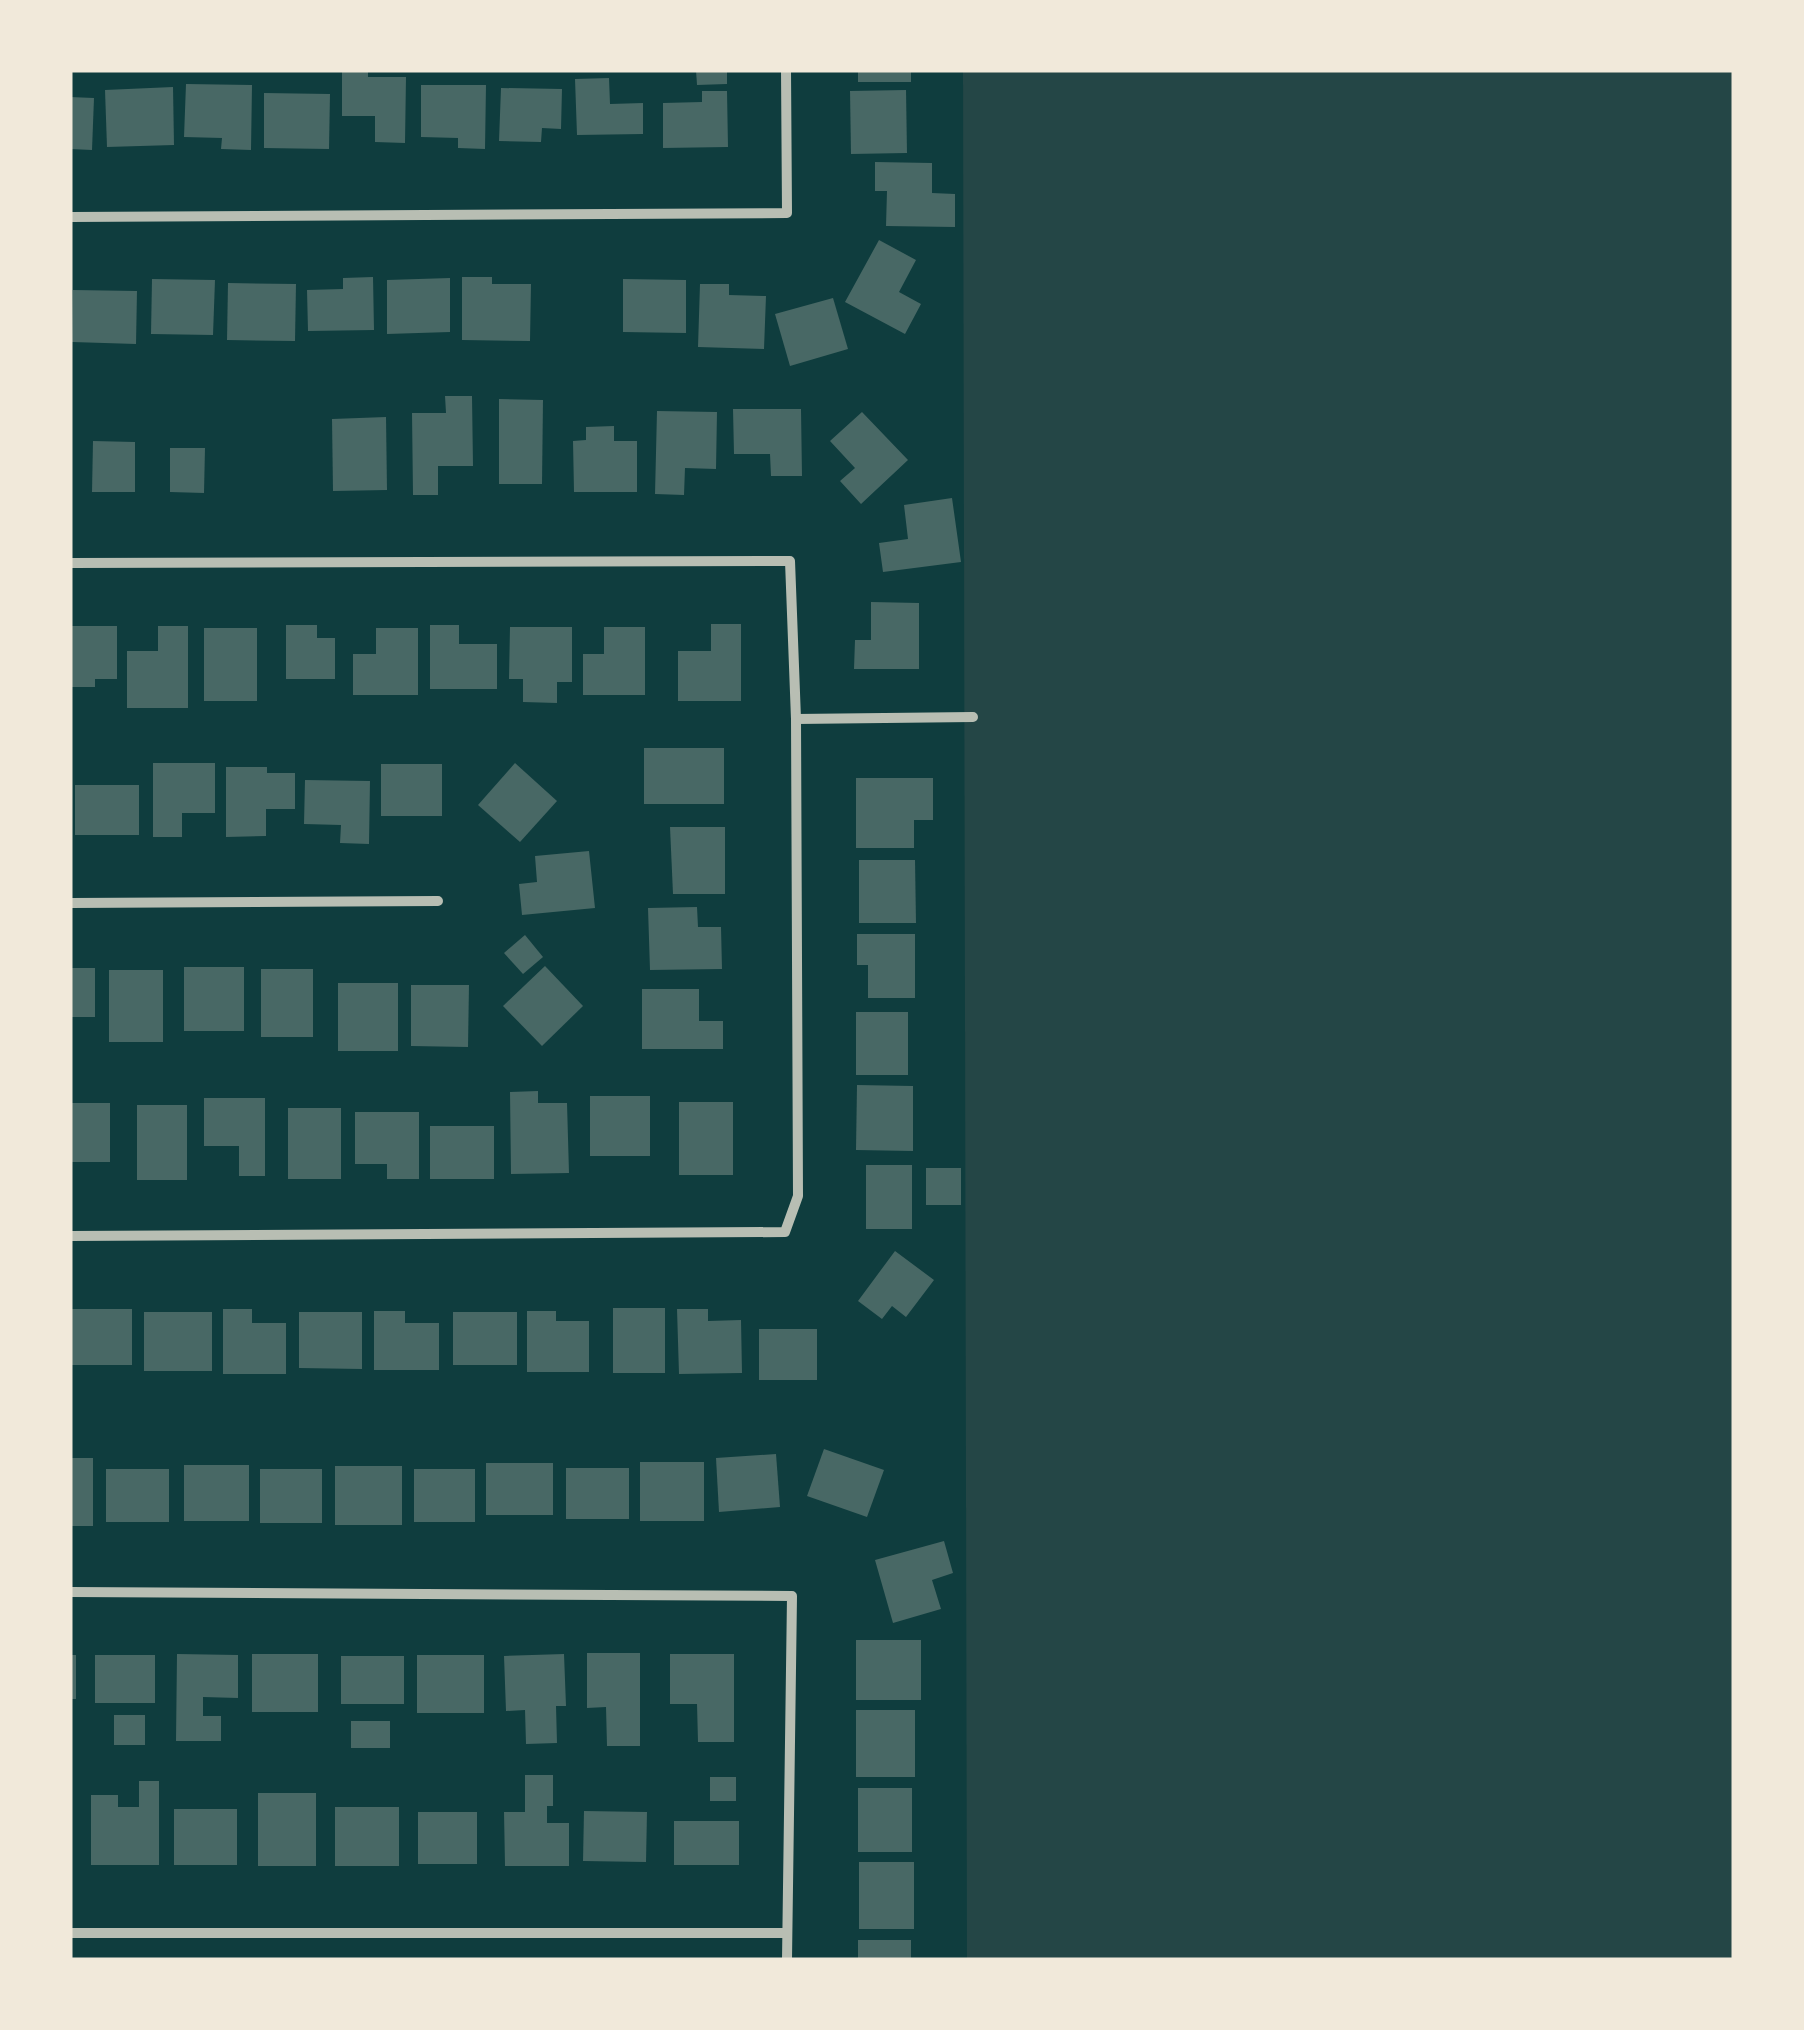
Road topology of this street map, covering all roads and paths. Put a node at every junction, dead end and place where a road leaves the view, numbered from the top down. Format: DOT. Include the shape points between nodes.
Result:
graph roads {
  1 [pos="786,70"];
  2 [pos="70,217"];
  3 [pos="70,563"];
  4 [pos="973,717"];
  5 [pos="796,719"];
  6 [pos="438,901"];
  7 [pos="70,902"];
  8 [pos="70,1236"];
  9 [pos="70,1592"];
  10 [pos="70,1933"];
  11 [pos="787,1933"];
  12 [pos="787,1960"];
  1 -- 2 [label="street" via="787,214"];
  3 -- 5 [label="street" via="790,561"];
  4 -- 5 [label="street"];
  5 -- 8 [label="street" via="798,1196 784,1232"];
  6 -- 7 [label="street"];
  9 -- 11 [label="street" via="792,1596"];
  10 -- 11 [label="street"];
  11 -- 12 [label="street"];
}
